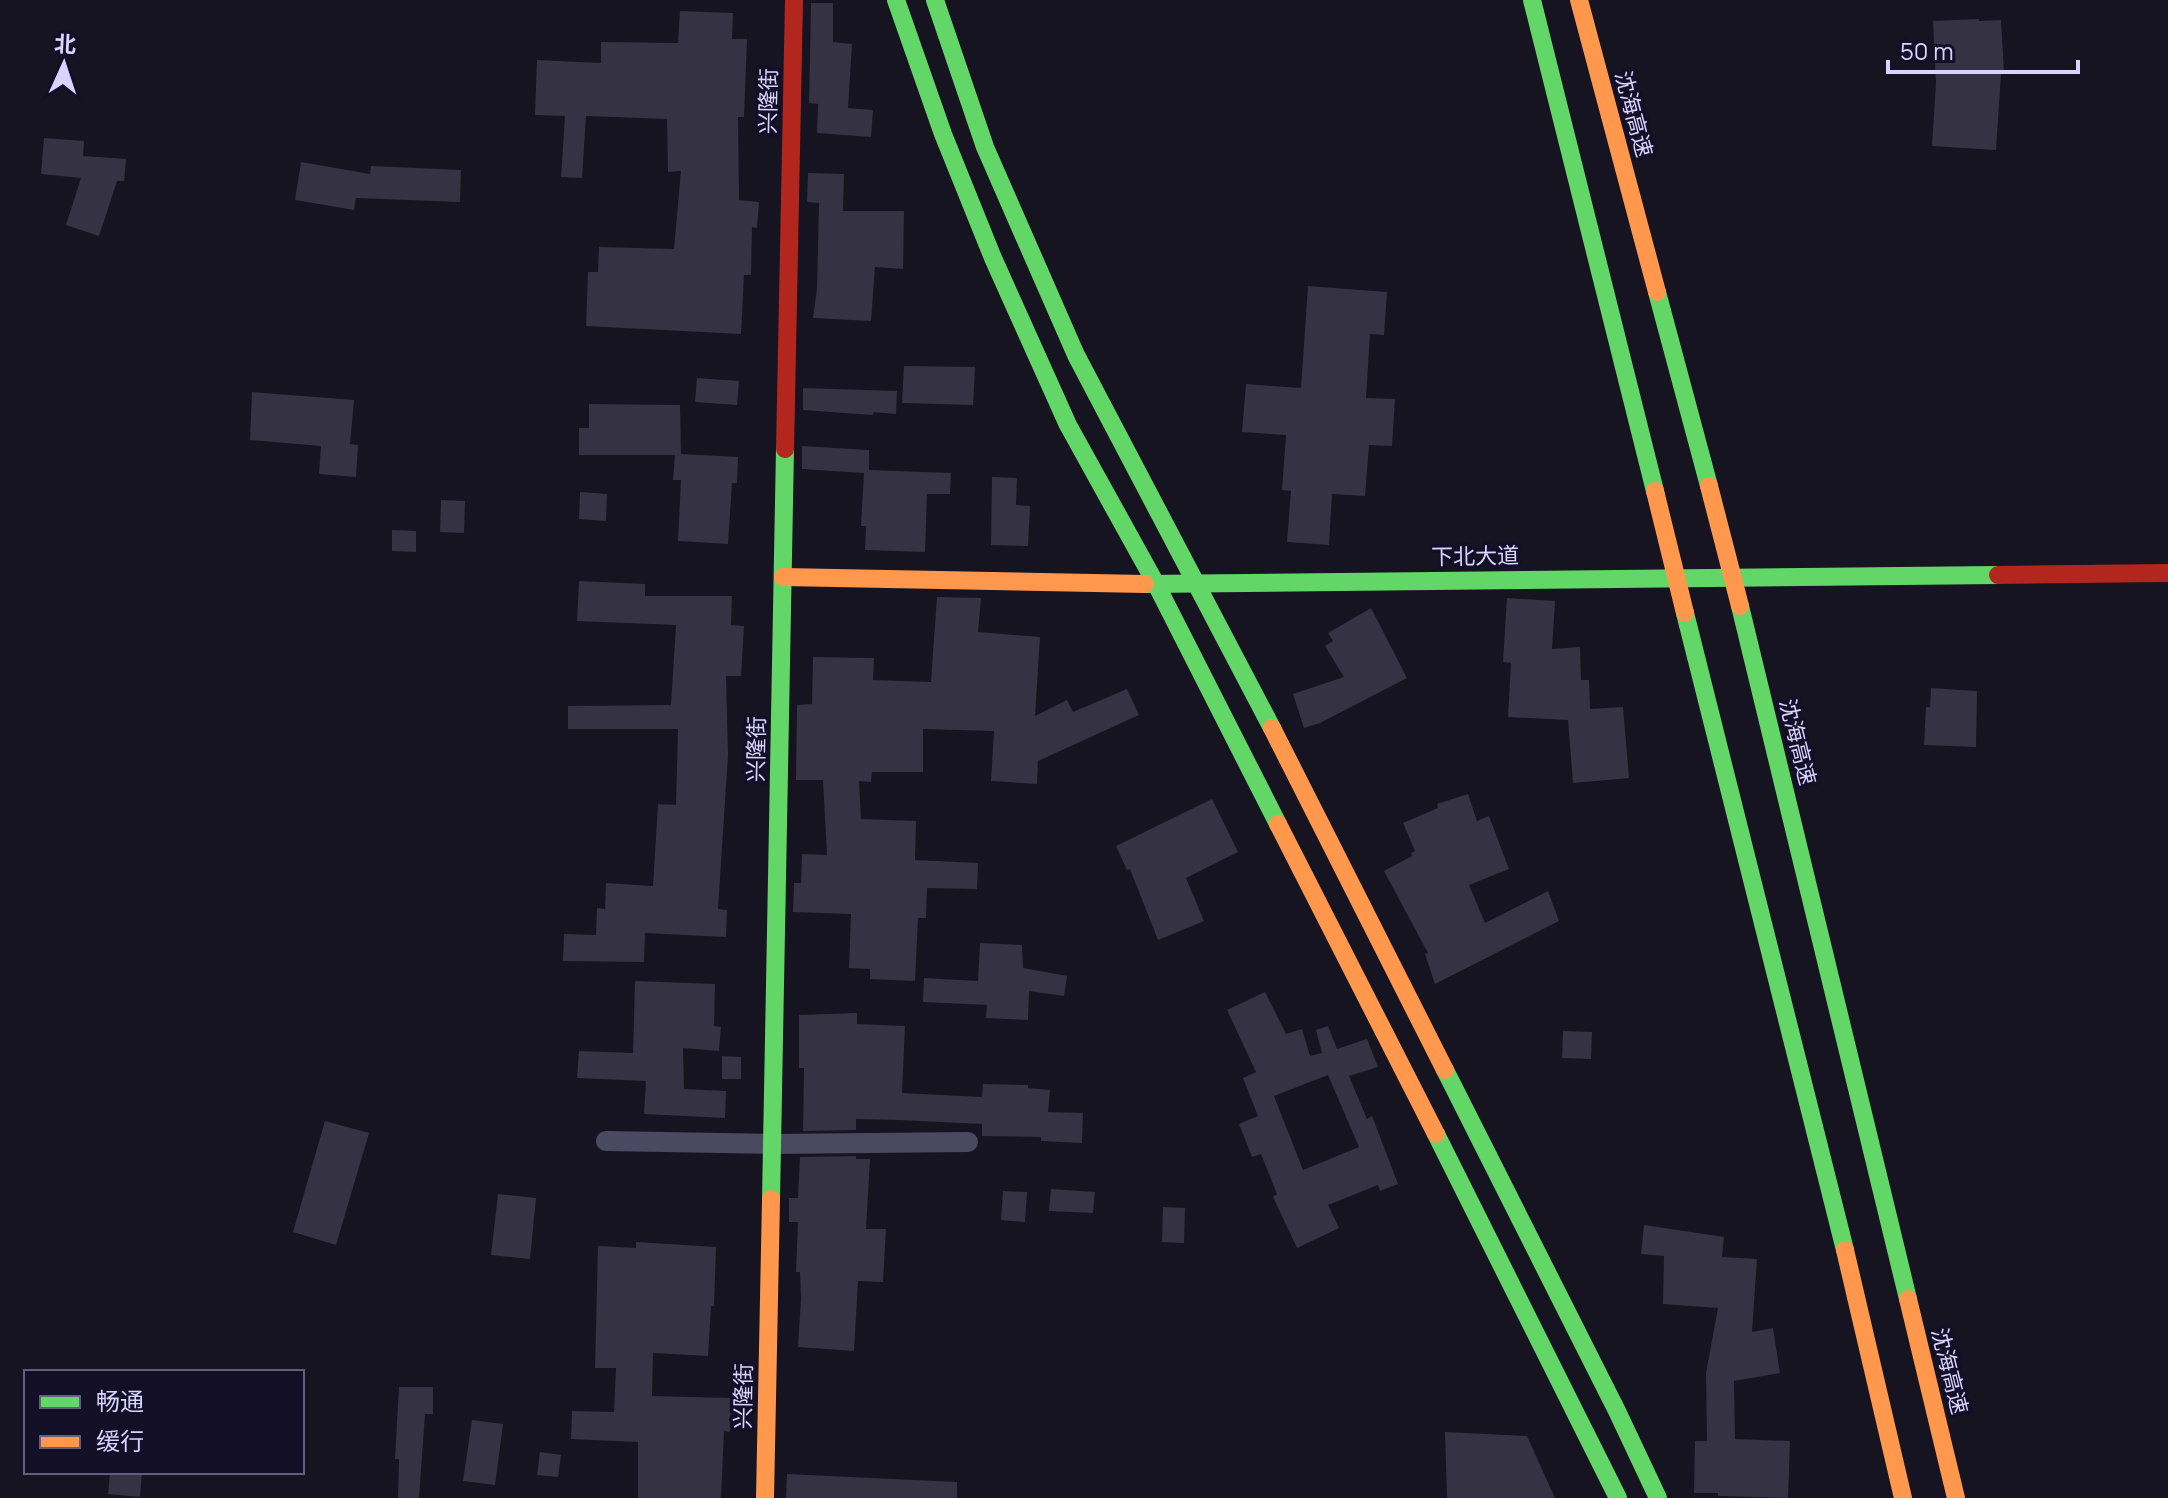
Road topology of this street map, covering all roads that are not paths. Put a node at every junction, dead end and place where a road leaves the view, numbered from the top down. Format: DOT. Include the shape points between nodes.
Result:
graph roads {
  1 [pos="794,0"];
  2 [pos="896,0"];
  3 [pos="935,0"];
  4 [pos="1532,0"];
  5 [pos="1579,0"];
  6 [pos="2168,573"];
  7 [pos="783,577"];
  8 [pos="1196,583"];
  9 [pos="1156,584"];
  10 [pos="606,1141"];
  11 [pos="968,1142"];
  12 [pos="772,1144"];
  13 [pos="765,1498"];
  14 [pos="1618,1498"];
  15 [pos="1658,1498"];
  16 [pos="1903,1498"];
  17 [pos="1956,1498"];
  1 -- 7 [label="main road, 兴隆街"];
  2 -- 9 [label="main road" via="943,134 1029,343"];
  3 -- 8 [label="main road" via="985,147 1069,341"];
  4 -- 16 [label="main road, bridge"];
  5 -- 17 [label="main road, 沈海高速, bridge" via="1740,606"];
  6 -- 8 [label="main road, 下北大道"];
  7 -- 9 [label="main road, 下北大道"];
  7 -- 12 [label="main road, 兴隆街"];
  8 -- 9 [label="main road, 下北大道"];
  8 -- 15 [label="main road"];
  9 -- 14 [label="main road"];
  10 -- 12 [label="street"];
  11 -- 12 [label="street"];
  12 -- 13 [label="main road, 兴隆街"];
}
